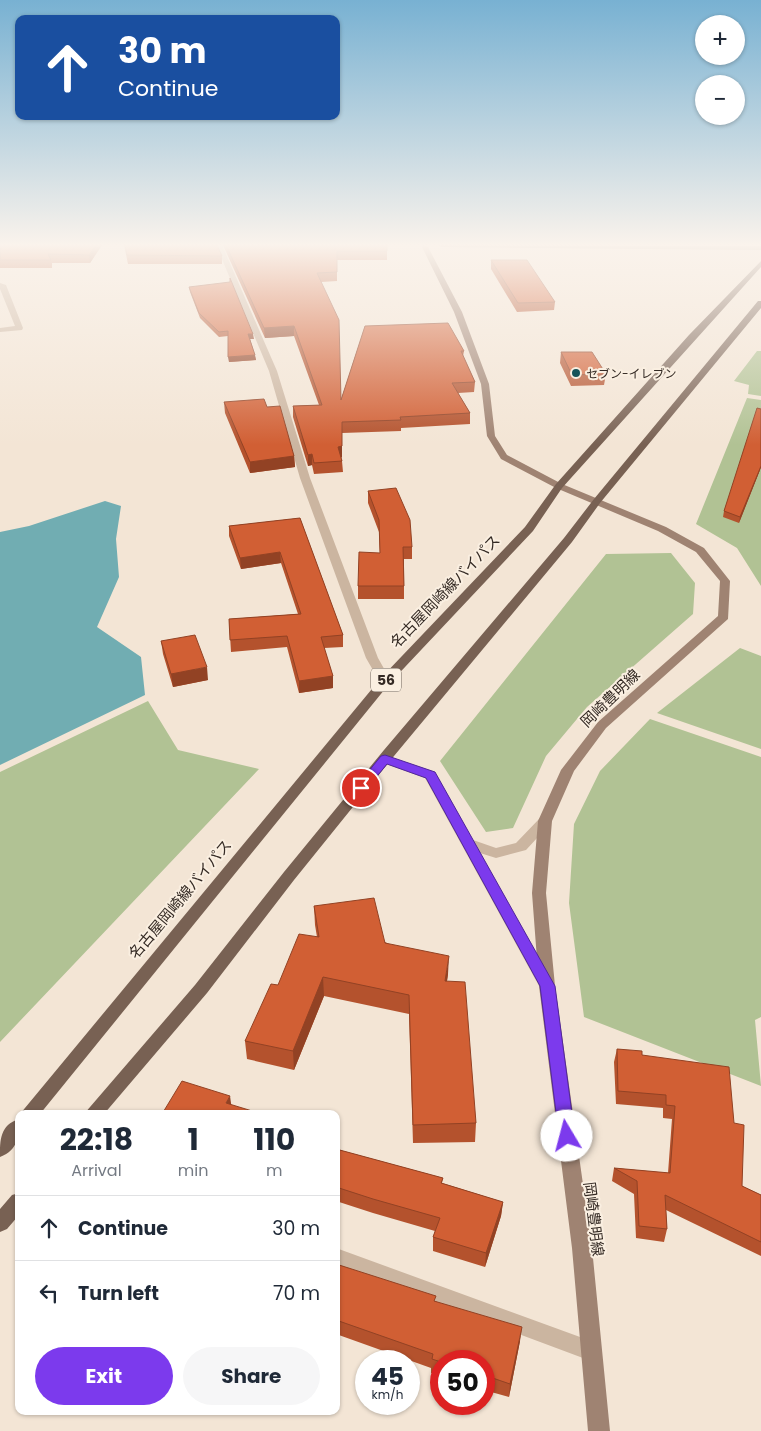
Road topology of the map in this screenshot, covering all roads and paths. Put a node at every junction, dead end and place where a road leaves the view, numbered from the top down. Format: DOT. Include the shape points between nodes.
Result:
graph roads {
  1 [pos="13,312"];
  2 [pos="248,312"];
  3 [pos="458,312"];
  4 [pos="716,312"];
  5 [pos="754,312"];
  6 [pos="0,330"];
  7 [pos="559,486"];
  8 [pos="597,501"];
  9 [pos="385,681"];
  10 [pos="385,759"];
  11 [pos="545,821"];
  12 [pos="469,844"];
  13 [pos="547,986"];
  14 [pos="32,1110"];
  15 [pos="97,1110"];
  16 [pos="15,1131"];
  17 [pos="0,1149"];
  18 [pos="15,1206"];
  19 [pos="0,1223"];
  20 [pos="340,1258"];
  21 [pos="591,1351"];
  22 [pos="599,1431"];
  1 -- 6 [label="street" via="19,328"];
  2 -- 9 [label="street" via="273,371 305,478 372,658"];
  3 -- 7 [label="main road, 岡崎豊明線" via="485,384 491,436 504,457"];
  4 -- 7 [label="main road, 名古屋岡崎線バイパス / 56"];
  5 -- 8 [label="main road"];
  7 -- 8 [label="main road, 岡崎豊明線"];
  7 -- 9 [label="main road, 名古屋岡崎線バイパス / 56" via="529,530"];
  8 -- 10 [label="main road"];
  8 -- 11 [label="main road, 岡崎豊明線" via="662,528 700,550 725,581 724,617 602,725 568,770"];
  9 -- 14 [label="main road, 名古屋岡崎線バイパス / 56"];
  10 -- 12 [label="street" via="430,775"];
  10 -- 15 [label="main road" via="201,989"];
  11 -- 12 [label="street" via="521,847 496,853"];
  11 -- 13 [label="main road, 岡崎豊明線" via="539,893"];
  12 -- 13 [label="street"];
  13 -- 21 [label="main road, 岡崎豊明線" via="582,1248"];
  16 -- 17 [label="main road"];
  18 -- 19 [label="main road"];
  20 -- 21 [label="street"];
  21 -- 22 [label="main road, 岡崎豊明線"];
}
